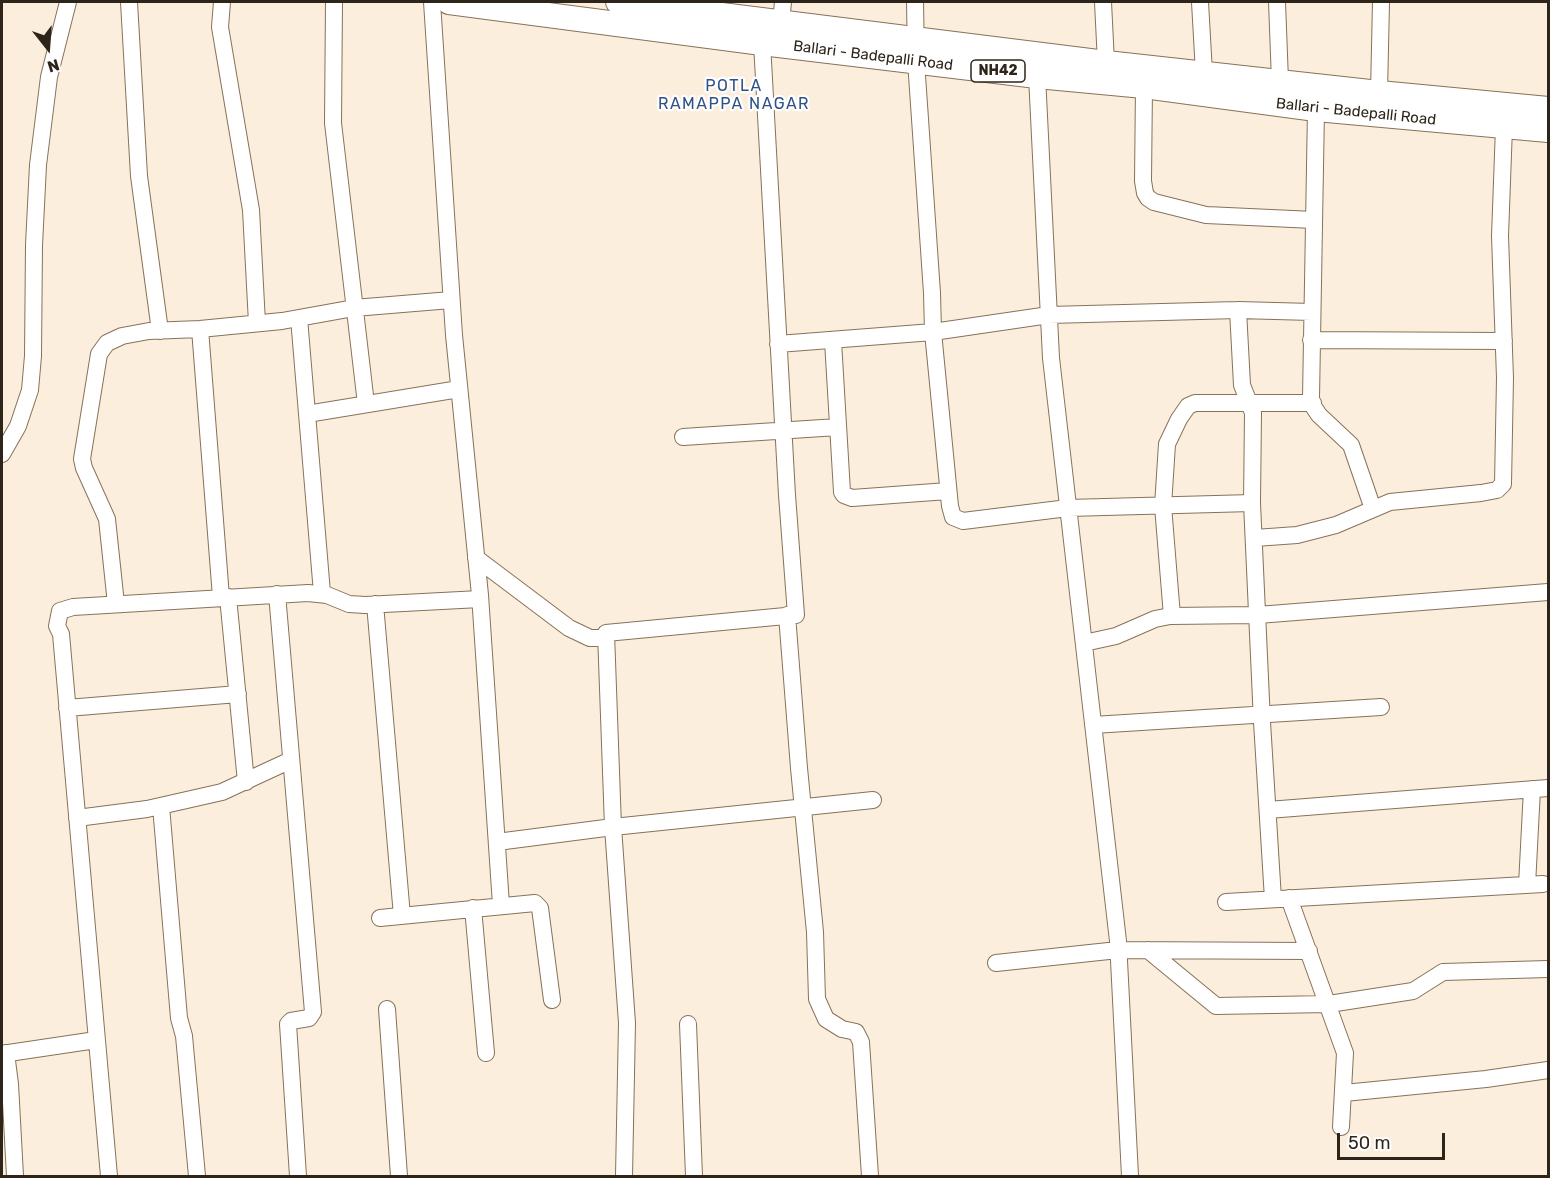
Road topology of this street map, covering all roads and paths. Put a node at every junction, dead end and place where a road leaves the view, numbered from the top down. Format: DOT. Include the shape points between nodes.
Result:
graph roads {
  1 [pos="68,2"];
  2 [pos="129,2"];
  3 [pos="222,2"];
  4 [pos="334,2"];
  5 [pos="432,2"];
  6 [pos="449,2"];
  7 [pos="618,2"];
  8 [pos="915,2"];
  9 [pos="1103,2"];
  10 [pos="1200,2"];
  11 [pos="1277,2"];
  12 [pos="1381,2"];
  13 [pos="782,12"];
  14 [pos="762,43"];
  15 [pos="916,49"];
  16 [pos="1106,63"];
  17 [pos="1204,73"];
  18 [pos="1037,76"];
  19 [pos="1280,81"];
  20 [pos="1144,86"];
  21 [pos="1379,93"];
  22 [pos="1548,109"];
  23 [pos="1316,110"];
  24 [pos="1504,127"];
  25 [pos="1548,130"];
  26 [pos="1314,220"];
  27 [pos="452,300"];
  28 [pos="354,308"];
  29 [pos="1238,310"];
  30 [pos="1312,312"];
  31 [pos="1049,315"];
  32 [pos="300,318"];
  33 [pos="257,323"];
  34 [pos="201,329"];
  35 [pos="160,331"];
  36 [pos="933,332"];
  37 [pos="1311,340"];
  38 [pos="1504,340"];
  39 [pos="833,341"];
  40 [pos="778,344"];
  41 [pos="459,389"];
  42 [pos="1250,402"];
  43 [pos="366,404"];
  44 [pos="1312,404"];
  45 [pos="307,414"];
  46 [pos="838,427"];
  47 [pos="784,430"];
  48 [pos="683,437"];
  49 [pos="4,444"];
  50 [pos="948,491"];
  51 [pos="1252,503"];
  52 [pos="1163,506"];
  53 [pos="1068,508"];
  54 [pos="1373,509"];
  55 [pos="1255,538"];
  56 [pos="476,558"];
  57 [pos="1548,592"];
  58 [pos="322,593"];
  59 [pos="277,594"];
  60 [pos="225,597"];
  61 [pos="480,599"];
  62 [pos="116,604"];
  63 [pos="375,604"];
  64 [pos="787,615"];
  65 [pos="1258,615"];
  66 [pos="1172,616"];
  67 [pos="606,638"];
  68 [pos="1084,643"];
  69 [pos="238,694"];
  70 [pos="1381,707"];
  71 [pos="67,708"];
  72 [pos="1262,714"];
  73 [pos="1093,725"];
  74 [pos="291,760"];
  75 [pos="246,782"];
  76 [pos="1540,789"];
  77 [pos="873,800"];
  78 [pos="161,806"];
  79 [pos="802,807"];
  80 [pos="1268,810"];
  81 [pos="77,818"];
  82 [pos="613,827"];
  83 [pos="497,842"];
  84 [pos="1281,898"];
  85 [pos="1226,902"];
  86 [pos="501,905"];
  87 [pos="473,908"];
  88 [pos="402,916"];
  89 [pos="380,918"];
  90 [pos="1118,950"];
  91 [pos="1148,950"];
  92 [pos="1309,951"];
  93 [pos="996,963"];
  94 [pos="1548,969"];
  95 [pos="552,1000"];
  96 [pos="1329,1004"];
  97 [pos="387,1009"];
  98 [pos="688,1023"];
  99 [pos="96,1040"];
  100 [pos="486,1053"];
  101 [pos="4,1054"];
  102 [pos="1548,1070"];
  103 [pos="1344,1093"];
  104 [pos="1341,1127"];
  105 [pos="15,1176"];
  106 [pos="109,1176"];
  107 [pos="197,1176"];
  108 [pos="298,1176"];
  109 [pos="399,1176"];
  110 [pos="624,1176"];
  111 [pos="694,1176"];
  112 [pos="870,1176"];
  113 [pos="1130,1176"];
  1 -- 49 [label="street" via="49,77 38,165 30,390 18,426"];
  2 -- 35 [label="street" via="139,176"];
  3 -- 33 [label="street" via="220,27 251,210"];
  4 -- 28 [label="street" via="333,123"];
  5 -- 27 [label="street"];
  6 -- 14 [label="highway, Ballari - Badepalli Road / NH42"];
  7 -- 13 [label="highway, Ballari - Badepalli Road / NH42"];
  8 -- 15 [label="street"];
  9 -- 16 [label="street"];
  10 -- 17 [label="street"];
  11 -- 19 [label="street"];
  12 -- 21 [label="street"];
  13 -- 15 [label="highway, Ballari - Badepalli Road / NH42"];
  14 -- 15 [label="highway, Ballari - Badepalli Road / NH42"];
  14 -- 40 [label="street"];
  15 -- 16 [label="highway, Ballari - Badepalli Road / NH42"];
  15 -- 18 [label="highway, Ballari - Badepalli Road / NH42"];
  15 -- 36 [label="street"];
  16 -- 17 [label="highway, Ballari - Badepalli Road / NH42"];
  17 -- 19 [label="highway, Ballari - Badepalli Road / NH42"];
  18 -- 20 [label="highway, Ballari - Badepalli Road / NH42"];
  18 -- 31 [label="street"];
  19 -- 21 [label="highway, Ballari - Badepalli Road / NH42"];
  20 -- 23 [label="highway, Ballari - Badepalli Road / NH42"];
  20 -- 26 [label="street" via="1143,181 1148,198 1206,215"];
  21 -- 22 [label="highway, Ballari - Badepalli Road / NH42"];
  23 -- 24 [label="highway, Ballari - Badepalli Road / NH42"];
  23 -- 26 [label="street"];
  24 -- 25 [label="highway, Ballari - Badepalli Road / NH42"];
  24 -- 38 [label="street" via="1500,236"];
  26 -- 30 [label="street"];
  27 -- 28 [label="street"];
  27 -- 41 [label="street"];
  28 -- 32 [label="street"];
  28 -- 43 [label="street"];
  29 -- 30 [label="street"];
  29 -- 31 [label="street"];
  29 -- 42 [label="street" via="1242,385"];
  30 -- 37 [label="street"];
  31 -- 36 [label="street"];
  31 -- 53 [label="street"];
  32 -- 33 [label="street"];
  32 -- 45 [label="street"];
  33 -- 34 [label="street"];
  34 -- 35 [label="street"];
  34 -- 60 [label="street"];
  35 -- 62 [label="street" via="122,336 103,348 88,422 83,464 107,519"];
  36 -- 39 [label="street"];
  36 -- 50 [label="street"];
  37 -- 38 [label="street"];
  37 -- 44 [label="street"];
  38 -- 54 [label="street" via="1503,484 1487,492 1402,500"];
  39 -- 40 [label="street"];
  39 -- 46 [label="street"];
  40 -- 47 [label="street"];
  41 -- 43 [label="street"];
  41 -- 56 [label="street"];
  42 -- 44 [label="street"];
  42 -- 51 [label="street"];
  42 -- 52 [label="street" via="1188,406 1167,444"];
  43 -- 45 [label="street"];
  44 -- 54 [label="street" via="1318,415 1351,445"];
  45 -- 58 [label="street"];
  46 -- 47 [label="street"];
  46 -- 50 [label="street" via="842,492 847,497"];
  47 -- 48 [label="street"];
  47 -- 64 [label="street" via="796,615"];
  50 -- 53 [label="street" via="951,513 963,521"];
  51 -- 52 [label="street"];
  51 -- 55 [label="street"];
  52 -- 53 [label="street"];
  52 -- 66 [label="street"];
  53 -- 68 [label="street"];
  54 -- 55 [label="street" via="1305,533"];
  55 -- 65 [label="street"];
  56 -- 61 [label="street"];
  56 -- 67 [label="street" via="568,628 590,638"];
  57 -- 65 [label="street"];
  58 -- 59 [label="street"];
  58 -- 63 [label="street" via="349,604"];
  59 -- 60 [label="street"];
  59 -- 74 [label="street"];
  60 -- 62 [label="street"];
  60 -- 69 [label="street"];
  61 -- 63 [label="street"];
  61 -- 83 [label="street"];
  62 -- 71 [label="street" via="64,608 58,614"];
  63 -- 88 [label="street"];
  64 -- 67 [label="street" via="606,633"];
  64 -- 79 [label="street"];
  65 -- 66 [label="street"];
  65 -- 72 [label="street"];
  66 -- 68 [label="street"];
  67 -- 82 [label="street"];
  68 -- 73 [label="street"];
  69 -- 71 [label="street"];
  69 -- 75 [label="street"];
  70 -- 72 [label="street"];
  71 -- 81 [label="street"];
  72 -- 73 [label="street"];
  72 -- 80 [label="street"];
  73 -- 90 [label="street"];
  74 -- 75 [label="street"];
  74 -- 108 [label="street" via="313,1012 309,1018 288,1024"];
  75 -- 78 [label="street" via="222,792"];
  76 -- 80 [label="street"];
  76 -- 84 [label="street" via="1535,885"];
  77 -- 79 [label="street"];
  78 -- 81 [label="street"];
  78 -- 107 [label="street"];
  79 -- 82 [label="street"];
  79 -- 112 [label="street" via="815,932 817,999 826,1019 856,1032 861,1042"];
  80 -- 84 [label="street"];
  81 -- 99 [label="street"];
  82 -- 83 [label="street"];
  82 -- 110 [label="street" via="627,1023"];
  83 -- 86 [label="street"];
  84 -- 85 [label="street"];
  84 -- 92 [label="street"];
  86 -- 87 [label="street"];
  86 -- 95 [label="street" via="532,902 540,908"];
  87 -- 88 [label="street"];
  87 -- 100 [label="street"];
  88 -- 89 [label="street"];
  90 -- 91 [label="street"];
  90 -- 93 [label="street"];
  90 -- 113 [label="street"];
  91 -- 92 [label="street"];
  91 -- 96 [label="street" via="1216,1006"];
  92 -- 96 [label="street"];
  94 -- 96 [label="street" via="1443,972 1413,991"];
  96 -- 103 [label="street" via="1346,1053"];
  97 -- 109 [label="street"];
  98 -- 111 [label="street"];
  99 -- 101 [label="street"];
  99 -- 106 [label="street"];
  101 -- 105 [label="street" via="10,1084"];
  102 -- 103 [label="street"];
  103 -- 104 [label="street"];
}
